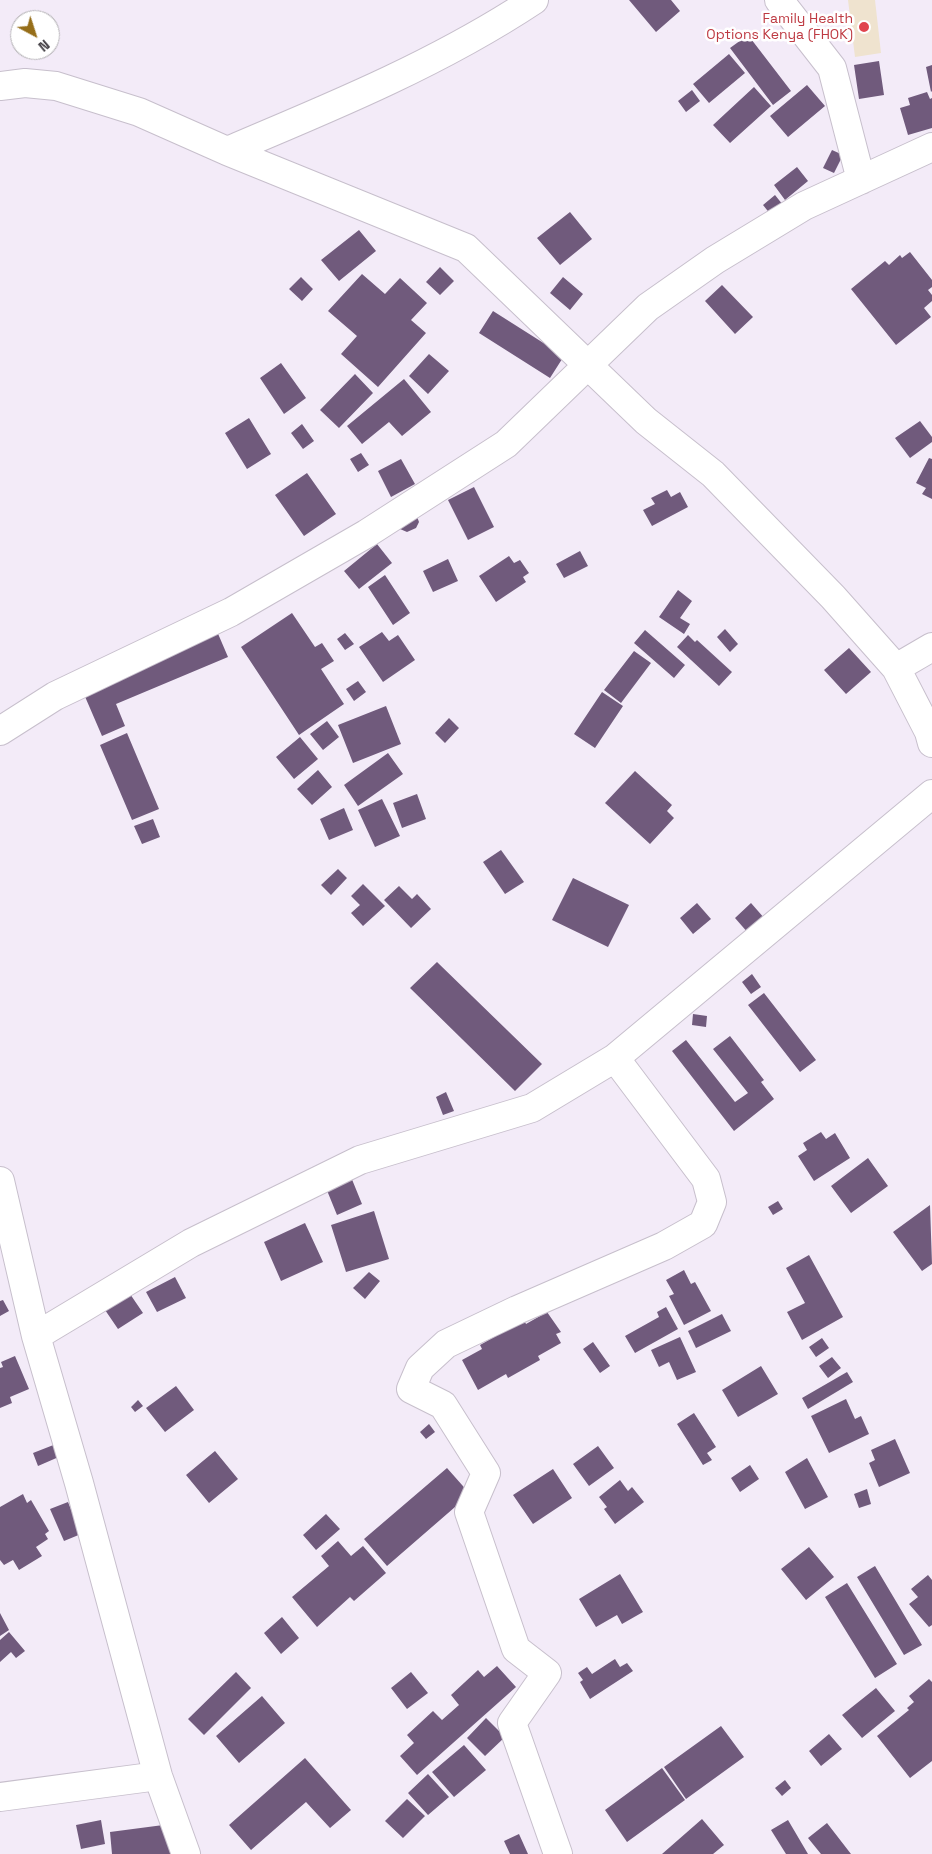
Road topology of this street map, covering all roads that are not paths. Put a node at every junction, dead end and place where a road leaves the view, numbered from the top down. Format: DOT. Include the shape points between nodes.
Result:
graph roads {
  1 [pos="534,0"];
  2 [pos="779,0"];
  3 [pos="0,86"];
  4 [pos="932,147"];
  5 [pos="227,151"];
  6 [pos="861,180"];
  7 [pos="588,366"];
  8 [pos="932,647"];
  9 [pos="896,668"];
  10 [pos="0,731"];
  11 [pos="932,743"];
  12 [pos="932,794"];
  13 [pos="615,1058"];
  14 [pos="0,1181"];
  15 [pos="36,1336"];
  16 [pos="158,1776"];
  17 [pos="0,1797"];
  18 [pos="186,1854"];
  19 [pos="558,1854"];
  1 -- 5 [label="street" via="503,20 362,95"];
  2 -- 6 [label="street" via="832,68"];
  3 -- 5 [label="street" via="25,83 56,86 139,112"];
  4 -- 6 [label="street"];
  5 -- 7 [label="street" via="466,248"];
  6 -- 7 [label="street" via="804,206 715,260 648,307"];
  7 -- 9 [label="street" via="646,421 713,474"];
  7 -- 10 [label="street" via="506,444 366,534 231,612 55,696"];
  8 -- 9 [label="street"];
  9 -- 11 [label="street"];
  12 -- 13 [label="street"];
  13 -- 15 [label="street" via="532,1108 360,1160 191,1243"];
  13 -- 19 [label="street" via="706,1179 712,1202 703,1224 664,1246 446,1344 420,1368 411,1389 443,1406 486,1473 468,1512 516,1649 547,1673 512,1723"];
  14 -- 15 [label="street"];
  15 -- 16 [label="street"];
  16 -- 17 [label="street"];
  16 -- 18 [label="street"];
}
